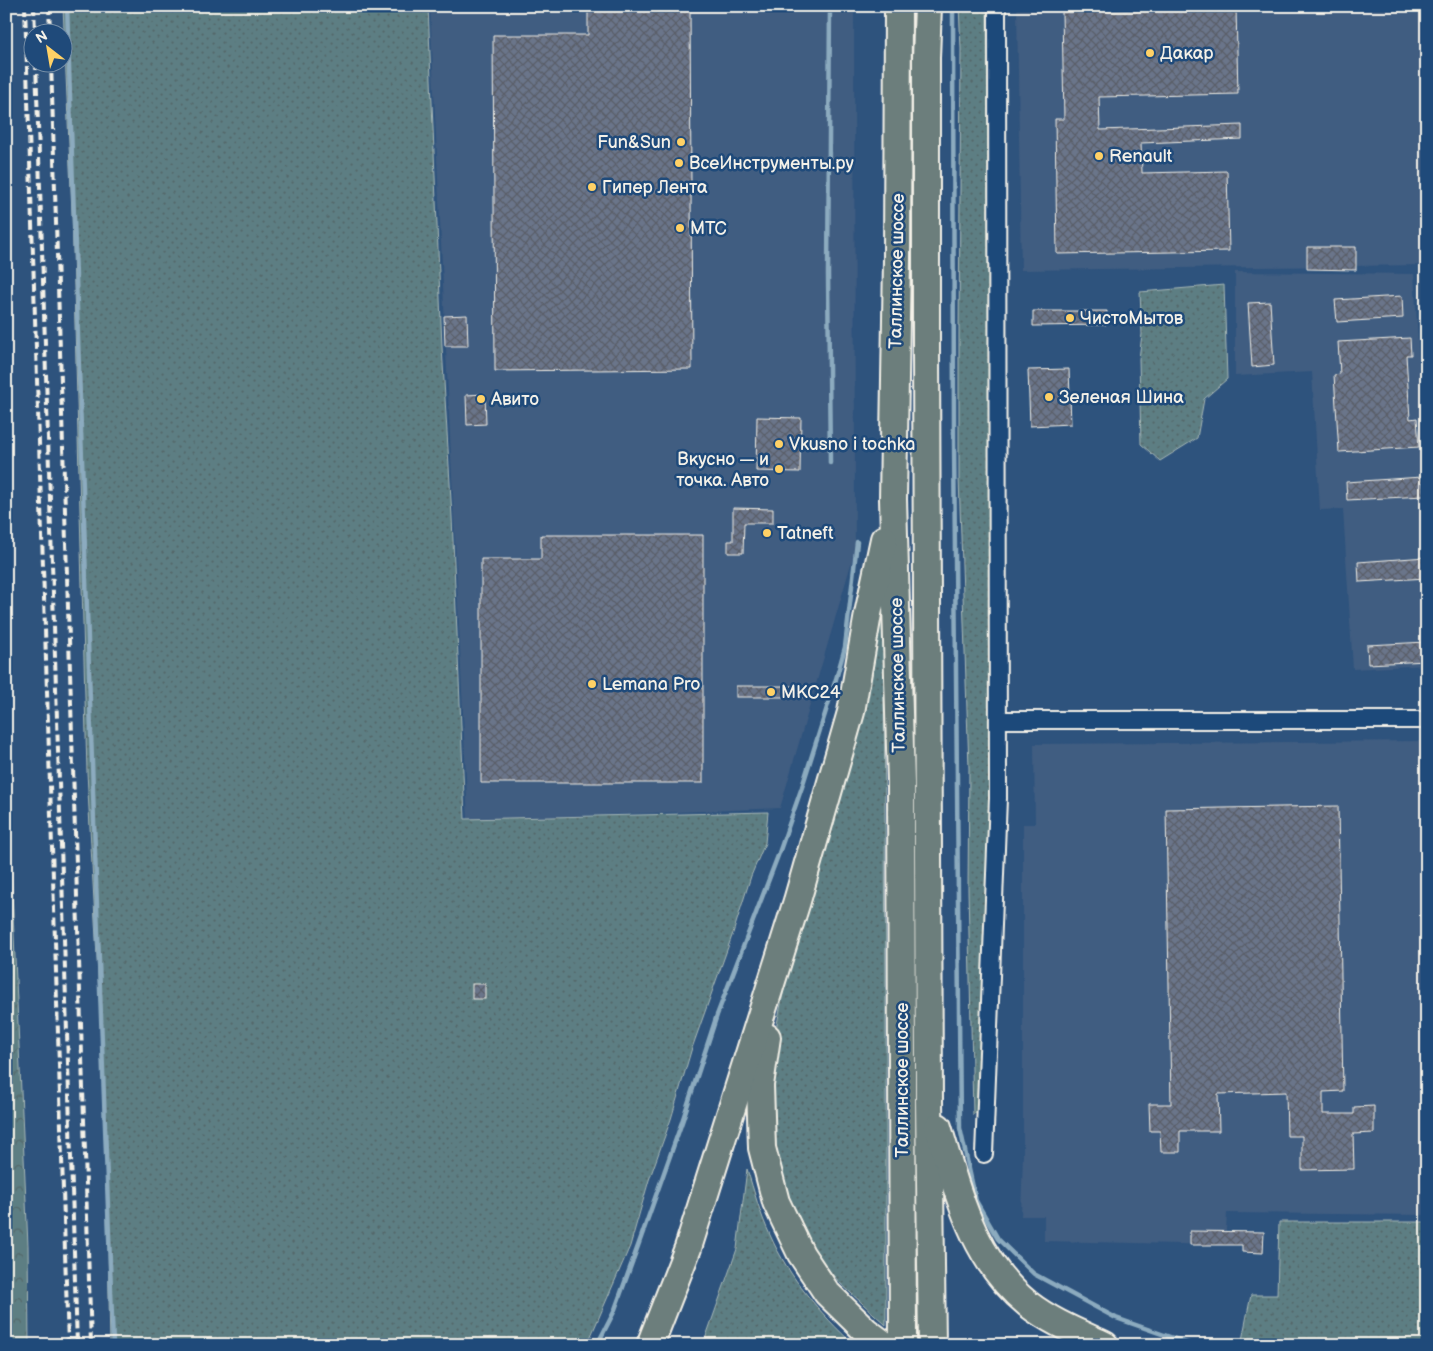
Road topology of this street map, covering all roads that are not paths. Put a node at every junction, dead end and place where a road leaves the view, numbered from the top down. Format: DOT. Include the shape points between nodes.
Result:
graph roads {
  1 [pos="898,6"];
  2 [pos="928,6"];
  3 [pos="998,6"];
  4 [pos="893,499"];
  5 [pos="998,720"];
  6 [pos="1427,720"];
  7 [pos="797,901"];
  8 [pos="929,1100"];
  9 [pos="984,1154"];
  10 [pos="650,1345"];
  11 [pos="885,1345"];
  12 [pos="903,1345"];
  13 [pos="932,1345"];
  14 [pos="1105,1345"];
  1 -- 4 [label="main road, Таллинское шоссе"];
  2 -- 8 [label="main road, Таллинское шоссе"];
  3 -- 5 [label="street"];
  4 -- 7 [label="main road" via="851,712"];
  4 -- 12 [label="main road, Таллинское шоссе" via="901,793"];
  5 -- 6 [label="street"];
  5 -- 9 [label="street" via="998,798"];
  7 -- 10 [label="main road" via="688,1248"];
  7 -- 11 [label="main road" via="766,1041 760,1085 762,1148 776,1202 801,1254 827,1293"];
  8 -- 13 [label="main road, Таллинское шоссе"];
  8 -- 14 [label="main road" via="968,1219 987,1258 1028,1304 1062,1326"];
}
